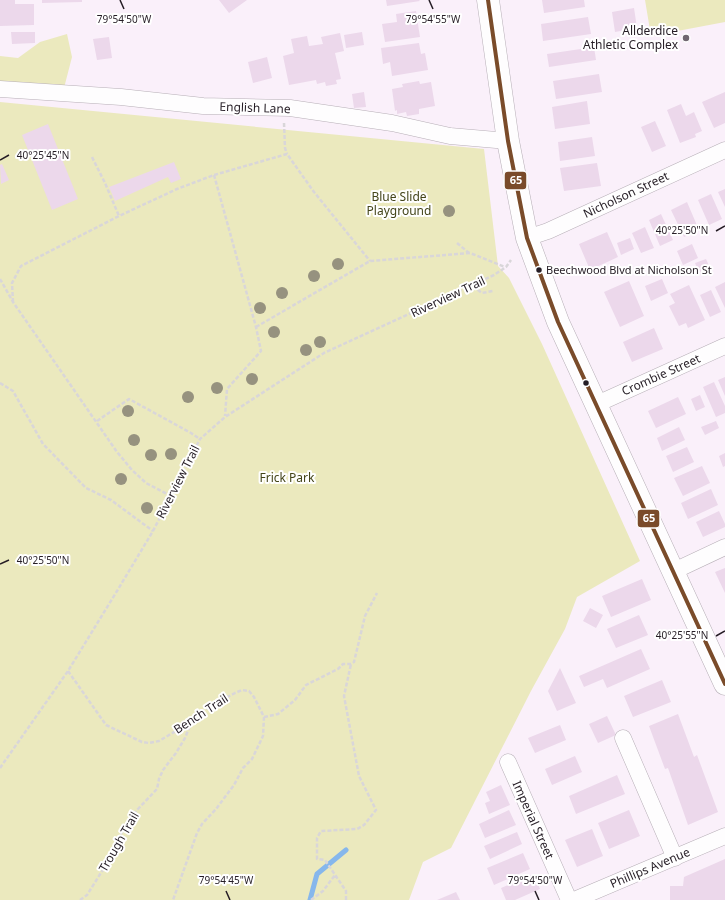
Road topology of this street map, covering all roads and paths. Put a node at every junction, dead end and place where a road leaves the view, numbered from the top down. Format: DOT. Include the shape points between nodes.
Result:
graph roads {
  1 [pos="488,0"];
  2 [pos="0,89"];
  3 [pos="290,108"];
  4 [pos="508,141"];
  5 [pos="725,150"];
  6 [pos="287,154"];
  7 [pos="92,157"];
  8 [pos="214,175"];
  9 [pos="119,216"];
  10 [pos="527,238"];
  11 [pos="457,243"];
  12 [pos="470,253"];
  13 [pos="511,260"];
  14 [pos="370,261"];
  15 [pos="506,267"];
  16 [pos="0,279"];
  17 [pos="473,286"];
  18 [pos="493,291"];
  19 [pos="13,302"];
  20 [pos="256,327"];
  21 [pos="725,346"];
  22 [pos="0,383"];
  23 [pos="597,404"];
  24 [pos="225,417"];
  25 [pos="97,421"];
  26 [pos="200,439"];
  27 [pos="171,496"];
  28 [pos="153,531"];
  29 [pos="725,547"];
  30 [pos="674,571"];
  31 [pos="377,593"];
  32 [pos="351,664"];
  33 [pos="68,671"];
  34 [pos="725,684"];
  35 [pos="264,717"];
  36 [pos="191,722"];
  37 [pos="623,738"];
  38 [pos="508,762"];
  39 [pos="0,768"];
  40 [pos="725,836"];
  41 [pos="675,858"];
  42 [pos="335,876"];
  43 [pos="80,900"];
  44 [pos="173,900"];
  45 [pos="311,900"];
  46 [pos="346,900"];
  47 [pos="569,900"];
  48 [pos="574,900"];
  1 -- 4 [label="street"];
  2 -- 3 [label="street, English Lane" via="120,97 203,106"];
  3 -- 4 [label="street, English Lane" via="392,122 450,136"];
  3 -- 6 [label="path" via="284,121"];
  4 -- 10 [label="street"];
  5 -- 10 [label="street, Nicholson Street" via="548,231"];
  6 -- 8 [label="path"];
  6 -- 14 [label="path"];
  7 -- 9 [label="path"];
  8 -- 9 [label="path"];
  8 -- 20 [label="path"];
  9 -- 19 [label="path" via="21,266 12,283"];
  10 -- 23 [label="street" via="558,322"];
  11 -- 12 [label="path"];
  12 -- 14 [label="path"];
  12 -- 15 [label="path"];
  13 -- 15 [label="path, Riverview Trail"];
  14 -- 20 [label="path"];
  15 -- 17 [label="path, Riverview Trail"];
  16 -- 19 [label="path"];
  17 -- 18 [label="path" via="482,293"];
  17 -- 24 [label="path, Riverview Trail" via="324,353"];
  19 -- 25 [label="path"];
  20 -- 24 [label="path" via="261,351 227,389"];
  21 -- 23 [label="street, Crombie Street"];
  22 -- 28 [label="path" via="13,391 43,444 86,488 111,500"];
  23 -- 30 [label="street"];
  24 -- 26 [label="path, Riverview Trail"];
  25 -- 26 [label="path" via="129,399"];
  25 -- 27 [label="path" via="132,470 146,483"];
  26 -- 27 [label="path, Riverview Trail"];
  27 -- 28 [label="path, Riverview Trail"];
  28 -- 33 [label="path, Riverview Trail"];
  29 -- 30 [label="street"];
  30 -- 34 [label="street"];
  31 -- 32 [label="path" via="365,616 356,656"];
  32 -- 35 [label="path" via="343,664 306,685 295,700 278,714"];
  32 -- 42 [label="path" via="344,696 359,776 376,810 364,825 356,829 321,831 317,838 317,859 325,860"];
  33 -- 36 [label="path, Bench Trail" via="106,725 132,738 149,743 159,741"];
  33 -- 39 [label="path, Riverview Trail"];
  35 -- 36 [label="path, Bench Trail" via="254,697 249,691 242,690 208,707"];
  35 -- 44 [label="path" via="263,736 258,750 216,809 202,824"];
  36 -- 43 [label="path, Trough Trail" via="156,789 138,808 87,895"];
  37 -- 41 [label="street"];
  38 -- 47 [label="street, Imperial Street"];
  40 -- 41 [label="street, Phillips Avenue"];
  41 -- 48 [label="street, Phillips Avenue"];
  42 -- 45 [label="path" via="323,891"];
  42 -- 46 [label="path" via="346,891"];
}
